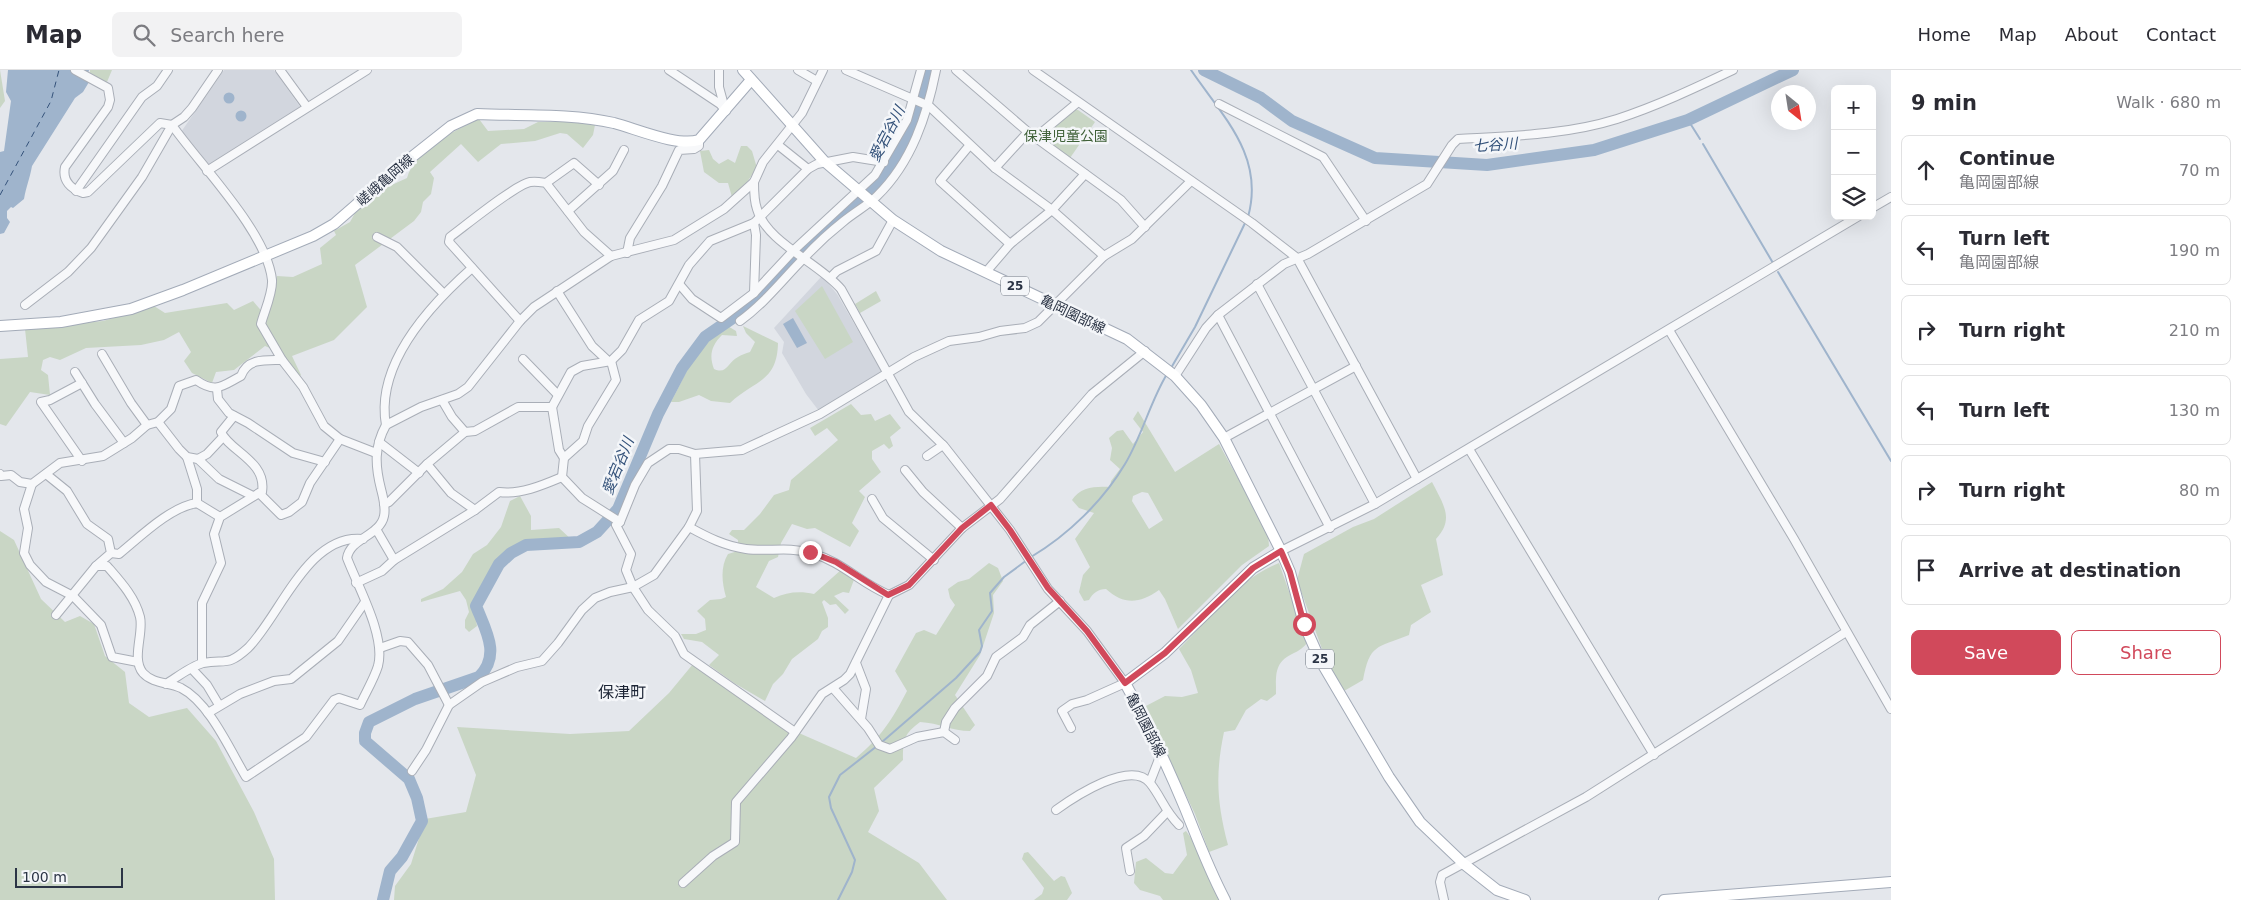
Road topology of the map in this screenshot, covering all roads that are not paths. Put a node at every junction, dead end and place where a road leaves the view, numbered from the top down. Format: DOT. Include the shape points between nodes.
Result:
graph roads {
  1 [pos="75,70"];
  2 [pos="168,70"];
  3 [pos="218,70"];
  4 [pos="280,70"];
  5 [pos="367,70"];
  6 [pos="670,70"];
  7 [pos="719,70"];
  8 [pos="743,70"];
  9 [pos="798,70"];
  10 [pos="823,70"];
  11 [pos="846,70"];
  12 [pos="921,70"];
  13 [pos="936,70"];
  14 [pos="956,70"];
  15 [pos="1033,70"];
  16 [pos="1733,70"];
  17 [pos="753,75"];
  18 [pos="817,81"];
  19 [pos="916,101"];
  20 [pos="1077,103"];
  21 [pos="1219,104"];
  22 [pos="928,106"];
  23 [pos="308,107"];
  24 [pos="726,111"];
  25 [pos="172,125"];
  26 [pos="791,126"];
  27 [pos="1028,132"];
  28 [pos="1036,137"];
  29 [pos="699,140"];
  30 [pos="778,144"];
  31 [pos="970,146"];
  32 [pos="624,150"];
  33 [pos="824,161"];
  34 [pos="884,162"];
  35 [pos="995,168"];
  36 [pos="808,169"];
  37 [pos="207,171"];
  38 [pos="1085,174"];
  39 [pos="1191,181"];
  40 [pos="754,182"];
  41 [pos="546,183"];
  42 [pos="599,185"];
  43 [pos="76,191"];
  44 [pos="864,197"];
  45 [pos="1891,197"];
  46 [pos="1876,206"];
  47 [pos="1052,210"];
  48 [pos="568,211"];
  49 [pos="757,220"];
  50 [pos="893,220"];
  51 [pos="1852,220"];
  52 [pos="1366,221"];
  53 [pos="1145,227"];
  54 [pos="377,237"];
  55 [pos="1010,244"];
  56 [pos="627,252"];
  57 [pos="800,254"];
  58 [pos="266,256"];
  59 [pos="611,256"];
  60 [pos="1104,256"];
  61 [pos="1297,258"];
  62 [pos="472,268"];
  63 [pos="986,272"];
  64 [pos="831,278"];
  65 [pos="1256,284"];
  66 [pos="680,285"];
  67 [pos="557,291"];
  68 [pos="443,293"];
  69 [pos="754,293"];
  70 [pos="25,305"];
  71 [pos="1057,306"];
  72 [pos="1218,315"];
  73 [pos="520,320"];
  74 [pos="740,321"];
  75 [pos="0,326"];
  76 [pos="1669,330"];
  77 [pos="1145,351"];
  78 [pos="102,354"];
  79 [pos="524,359"];
  80 [pos="282,360"];
  81 [pos="609,360"];
  82 [pos="1356,366"];
  83 [pos="76,372"];
  84 [pos="1171,373"];
  85 [pos="887,374"];
  86 [pos="82,383"];
  87 [pos="216,389"];
  88 [pos="1313,390"];
  89 [pos="558,396"];
  90 [pos="442,400"];
  91 [pos="552,407"];
  92 [pos="1269,413"];
  93 [pos="234,416"];
  94 [pos="158,422"];
  95 [pos="147,425"];
  96 [pos="386,425"];
  97 [pos="465,432"];
  98 [pos="223,437"];
  99 [pos="1224,438"];
  100 [pos="340,439"];
  101 [pos="379,442"];
  102 [pos="124,443"];
  103 [pos="943,445"];
  104 [pos="1469,449"];
  105 [pos="376,453"];
  106 [pos="695,454"];
  107 [pos="927,456"];
  108 [pos="187,457"];
  109 [pos="564,458"];
  110 [pos="198,459"];
  111 [pos="82,461"];
  112 [pos="325,462"];
  113 [pos="427,464"];
  114 [pos="905,470"];
  115 [pos="419,473"];
  116 [pos="0,474"];
  117 [pos="46,474"];
  118 [pos="562,477"];
  119 [pos="1417,479"];
  120 [pos="32,484"];
  121 [pos="256,495"];
  122 [pos="872,499"];
  123 [pos="197,503"];
  124 [pos="384,504"];
  125 [pos="1375,504"];
  126 [pos="991,505"];
  127 [pos="475,510"];
  128 [pos="220,517"];
  129 [pos="618,521"];
  130 [pos="689,527"];
  131 [pos="962,528"];
  132 [pos="1330,528"];
  133 [pos="376,529"];
  134 [pos="363,539"];
  135 [pos="1281,551"];
  136 [pos="111,553"];
  137 [pos="394,560"];
  138 [pos="934,560"];
  139 [pos="96,566"];
  140 [pos="356,583"];
  141 [pos="633,587"];
  142 [pos="888,595"];
  143 [pos="73,596"];
  144 [pos="1060,601"];
  145 [pos="365,602"];
  146 [pos="56,616"];
  147 [pos="1846,632"];
  148 [pos="380,648"];
  149 [pos="138,662"];
  150 [pos="856,663"];
  151 [pos="202,664"];
  152 [pos="192,669"];
  153 [pos="1125,683"];
  154 [pos="166,684"];
  155 [pos="833,688"];
  156 [pos="219,705"];
  157 [pos="449,705"];
  158 [pos="1891,709"];
  159 [pos="208,713"];
  160 [pos="861,719"];
  161 [pos="1071,728"];
  162 [pos="795,732"];
  163 [pos="944,732"];
  164 [pos="955,740"];
  165 [pos="1161,754"];
  166 [pos="1654,755"];
  167 [pos="412,771"];
  168 [pos="1150,782"];
  169 [pos="1056,810"];
  170 [pos="1166,813"];
  171 [pos="1179,825"];
  172 [pos="1464,864"];
  173 [pos="1130,871"];
  174 [pos="1891,882"];
  175 [pos="683,883"];
  176 [pos="1225,900"];
  177 [pos="1444,900"];
  178 [pos="1525,900"];
  179 [pos="1664,900"];
  1 -- 43 [label="street" via="108,88 110,94 108,107 65,167 68,184"];
  2 -- 43 [label="street" via="157,86 142,97"];
  3 -- 25 [label="street" via="192,108"];
  4 -- 23 [label="street"];
  5 -- 23 [label="street"];
  6 -- 24 [label="street"];
  7 -- 24 [label="street" via="719,87"];
  8 -- 17 [label="main road, 亀岡園部線 / 25"];
  9 -- 18 [label="street"];
  10 -- 18 [label="street"];
  11 -- 19 [label="street"];
  12 -- 19 [label="street"];
  13 -- 22 [label="street"];
  14 -- 27 [label="street"];
  15 -- 20 [label="street"];
  16 -- 52 [label="street" via="1671,100 1616,119 1566,130 1458,140 1430,180"];
  17 -- 24 [label="main road"];
  17 -- 26 [label="main road, 亀岡園部線 / 25"];
  18 -- 26 [label="street" via="802,113"];
  19 -- 22 [label="street"];
  19 -- 34 [label="street"];
  20 -- 28 [label="street"];
  20 -- 39 [label="street"];
  21 -- 52 [label="street" via="1323,157"];
  22 -- 31 [label="street"];
  22 -- 44 [label="street" via="908,154 889,182"];
  23 -- 37 [label="street"];
  24 -- 29 [label="main road"];
  25 -- 37 [label="street"];
  25 -- 43 [label="street" via="160,123 88,192"];
  25 -- 70 [label="street" via="142,176 97,240 68,272"];
  26 -- 30 [label="street"];
  26 -- 33 [label="main road, 亀岡園部線 / 25"];
  27 -- 28 [label="street"];
  27 -- 35 [label="street"];
  28 -- 38 [label="street"];
  29 -- 56 [label="street" via="699,146 694,149 679,150 662,186 630,238"];
  29 -- 58 [label="main road, 嵯峨亀岡線" via="686,143 578,117 477,114 451,126 334,224"];
  30 -- 36 [label="street"];
  30 -- 40 [label="street" via="763,162"];
  31 -- 35 [label="street"];
  31 -- 55 [label="street" via="940,181"];
  32 -- 42 [label="street" via="613,171"];
  33 -- 34 [label="street" via="861,157"];
  33 -- 36 [label="street"];
  33 -- 44 [label="main road, 亀岡園部線 / 25"];
  34 -- 44 [label="street"];
  35 -- 47 [label="street"];
  36 -- 49 [label="street"];
  37 -- 58 [label="street"];
  38 -- 47 [label="street"];
  38 -- 53 [label="street" via="1120,200"];
  39 -- 53 [label="street"];
  39 -- 61 [label="street"];
  40 -- 49 [label="street"];
  40 -- 56 [label="street" via="724,209 674,240"];
  41 -- 42 [label="street" via="574,163"];
  41 -- 48 [label="street"];
  41 -- 62 [label="street" via="524,184 450,237 449,242"];
  42 -- 48 [label="street"];
  44 -- 50 [label="main road, 亀岡園部線 / 25"];
  44 -- 57 [label="street"];
  44 -- 57 [label="street" via="838,226"];
  45 -- 46 [label="street"];
  47 -- 55 [label="street"];
  47 -- 60 [label="street"];
  48 -- 59 [label="street" via="584,232"];
  49 -- 57 [label="street"];
  49 -- 66 [label="street" via="710,241 689,265"];
  49 -- 69 [label="street"];
  50 -- 63 [label="main road, 亀岡園部線 / 25" via="941,251"];
  50 -- 64 [label="street" via="876,251 837,271"];
  51 -- 76 [label="street"];
  52 -- 61 [label="street"];
  53 -- 60 [label="street" via="1132,240"];
  54 -- 68 [label="street" via="397,247"];
  55 -- 63 [label="street"];
  56 -- 59 [label="street"];
  57 -- 64 [label="street"];
  57 -- 69 [label="street"];
  57 -- 74 [label="street" via="756,310"];
  58 -- 75 [label="main road, 嵯峨亀岡線" via="131,309 61,322"];
  58 -- 80 [label="street" via="272,281 260,324"];
  59 -- 67 [label="street"];
  60 -- 71 [label="street"];
  61 -- 65 [label="street"];
  61 -- 82 [label="street"];
  62 -- 68 [label="street"];
  62 -- 73 [label="street"];
  63 -- 71 [label="main road, 亀岡園部線 / 25"];
  64 -- 85 [label="street" via="841,289"];
  65 -- 72 [label="street"];
  65 -- 88 [label="street"];
  66 -- 69 [label="street" via="692,299 721,318"];
  66 -- 81 [label="street" via="669,301 639,320 622,350"];
  67 -- 73 [label="street"];
  67 -- 81 [label="street" via="592,346"];
  68 -- 96 [label="street" via="394,363 384,400"];
  71 -- 77 [label="main road, 亀岡園部線 / 25"];
  71 -- 85 [label="street" via="1026,328 949,341"];
  72 -- 84 [label="street"];
  72 -- 92 [label="street"];
  73 -- 90 [label="street" via="468,387"];
  76 -- 104 [label="street"];
  76 -- 147 [label="street"];
  77 -- 84 [label="main road, 亀岡園部線 / 25"];
  77 -- 126 [label="street" via="1092,394 1021,476"];
  78 -- 95 [label="street"];
  79 -- 89 [label="street"];
  80 -- 87 [label="street" via="252,363 244,368 241,376"];
  80 -- 100 [label="street" via="303,387 324,426"];
  81 -- 89 [label="street" via="571,372"];
  81 -- 109 [label="street" via="616,380 588,426 583,441"];
  82 -- 88 [label="street"];
  82 -- 119 [label="street"];
  83 -- 86 [label="street"];
  84 -- 99 [label="main road, 亀岡園部線 / 25" via="1201,405"];
  85 -- 103 [label="street" via="909,412"];
  85 -- 106 [label="street" via="820,414 742,450"];
  86 -- 102 [label="street"];
  86 -- 111 [label="street" via="41,402"];
  87 -- 93 [label="street" via="222,406"];
  87 -- 94 [label="street" via="196,380 179,386 172,409"];
  88 -- 92 [label="street"];
  88 -- 125 [label="street"];
  89 -- 91 [label="street"];
  90 -- 96 [label="street"];
  90 -- 97 [label="street"];
  91 -- 97 [label="street" via="518,406 475,431"];
  91 -- 109 [label="street" via="559,450"];
  92 -- 99 [label="street"];
  92 -- 132 [label="street"];
  93 -- 98 [label="street" via="221,432"];
  93 -- 112 [label="street" via="293,454"];
  94 -- 95 [label="street"];
  94 -- 108 [label="street"];
  95 -- 102 [label="street"];
  96 -- 101 [label="street"];
  97 -- 113 [label="street"];
  98 -- 110 [label="street"];
  98 -- 121 [label="street" via="250,460 264,483 262,492"];
  99 -- 135 [label="main road, 亀岡園部線 / 25"];
  100 -- 105 [label="street"];
  100 -- 112 [label="street"];
  101 -- 105 [label="street"];
  101 -- 115 [label="street"];
  102 -- 111 [label="street" via="103,456"];
  103 -- 107 [label="street"];
  103 -- 126 [label="street"];
  104 -- 119 [label="street"];
  104 -- 166 [label="street"];
  105 -- 124 [label="street"];
  106 -- 129 [label="street" via="669,449 648,463"];
  106 -- 130 [label="street" via="697,511"];
  108 -- 110 [label="street"];
  108 -- 123 [label="street" via="197,489"];
  109 -- 118 [label="street"];
  110 -- 121 [label="street" via="219,479"];
  111 -- 117 [label="street" via="60,463"];
  112 -- 121 [label="street" via="310,483 302,502 290,512 281,515"];
  113 -- 115 [label="street"];
  113 -- 127 [label="street" via="451,493"];
  114 -- 131 [label="street" via="923,492"];
  115 -- 124 [label="street"];
  116 -- 120 [label="street"];
  117 -- 120 [label="street"];
  117 -- 136 [label="street" via="67,491 86,524 108,539"];
  118 -- 127 [label="street" via="530,489 498,492"];
  118 -- 129 [label="street" via="582,498"];
  119 -- 125 [label="street"];
  120 -- 143 [label="street" via="24,509 28,528 24,554 46,582"];
  121 -- 128 [label="street"];
  122 -- 138 [label="street" via="883,518"];
  123 -- 128 [label="street"];
  123 -- 136 [label="street" via="177,509 119,554"];
  124 -- 133 [label="street" via="383,519"];
  125 -- 132 [label="street"];
  126 -- 131 [label="street"];
  126 -- 144 [label="street"];
  127 -- 137 [label="street"];
  128 -- 151 [label="street" via="214,534 221,563 202,603"];
  129 -- 141 [label="street" via="616,525 631,554 626,570"];
  130 -- 141 [label="street" via="654,575"];
  130 -- 142 [label="street" via="721,543 747,549 788,548 810,552 836,562"];
  131 -- 138 [label="street"];
  132 -- 135 [label="street"];
  133 -- 134 [label="street"];
  133 -- 137 [label="street"];
  134 -- 140 [label="street" via="348,553"];
  134 -- 151 [label="street" via="341,542 323,552 282,598 248,648 222,664"];
  135 -- 153 [label="main road, 亀岡園部線" via="1253,568 1165,653"];
  135 -- 172 [label="main road, 亀岡園部線 / 25" via="1304,624 1325,668 1389,777 1420,822"];
  136 -- 139 [label="street"];
  137 -- 140 [label="street" via="382,571"];
  138 -- 142 [label="street" via="909,585"];
  139 -- 143 [label="street"];
  139 -- 149 [label="street" via="107,566 120,580 140,616"];
  140 -- 145 [label="street"];
  141 -- 157 [label="street" via="595,598 542,661 517,667 482,682"];
  141 -- 162 [label="street" via="648,610 676,636 684,654"];
  142 -- 150 [label="street"];
  143 -- 146 [label="street"];
  143 -- 149 [label="street" via="101,625 112,657"];
  144 -- 153 [label="street" via="1087,631"];
  144 -- 163 [label="street" via="1030,625 1023,637 996,657 987,676 955,708"];
  145 -- 148 [label="street"];
  145 -- 156 [label="street" via="338,641 291,679 274,681"];
  147 -- 158 [label="street"];
  147 -- 166 [label="street"];
  148 -- 157 [label="street" via="400,641 408,642 428,665"];
  148 -- 159 [label="street" via="378,665 360,705 339,698 334,700 306,737 246,777"];
  149 -- 154 [label="street" via="142,672"];
  150 -- 155 [label="street" via="844,680"];
  150 -- 160 [label="street" via="866,689"];
  151 -- 152 [label="street"];
  152 -- 154 [label="street"];
  152 -- 156 [label="street"];
  153 -- 161 [label="street" via="1062,711"];
  153 -- 165 [label="main road, 亀岡園部線"];
  154 -- 159 [label="street" via="181,688"];
  155 -- 160 [label="street"];
  155 -- 162 [label="street" via="822,694"];
  156 -- 159 [label="street"];
  157 -- 167 [label="street"];
  160 -- 163 [label="street" via="879,745 890,749 917,737"];
  162 -- 175 [label="street" via="736,802 735,842"];
  163 -- 164 [label="street"];
  165 -- 168 [label="street"];
  165 -- 176 [label="main road, 亀岡園部線" via="1205,862"];
  166 -- 172 [label="street" via="1586,797"];
  168 -- 169 [label="street" via="1140,776 1126,775 1077,795"];
  168 -- 170 [label="street"];
  170 -- 171 [label="street"];
  170 -- 173 [label="street" via="1144,836 1126,848"];
  172 -- 177 [label="street" via="1442,875 1440,882"];
  172 -- 178 [label="main road, 亀岡園部線 / 25" via="1497,890"];
  174 -- 179 [label="main road"];
}
